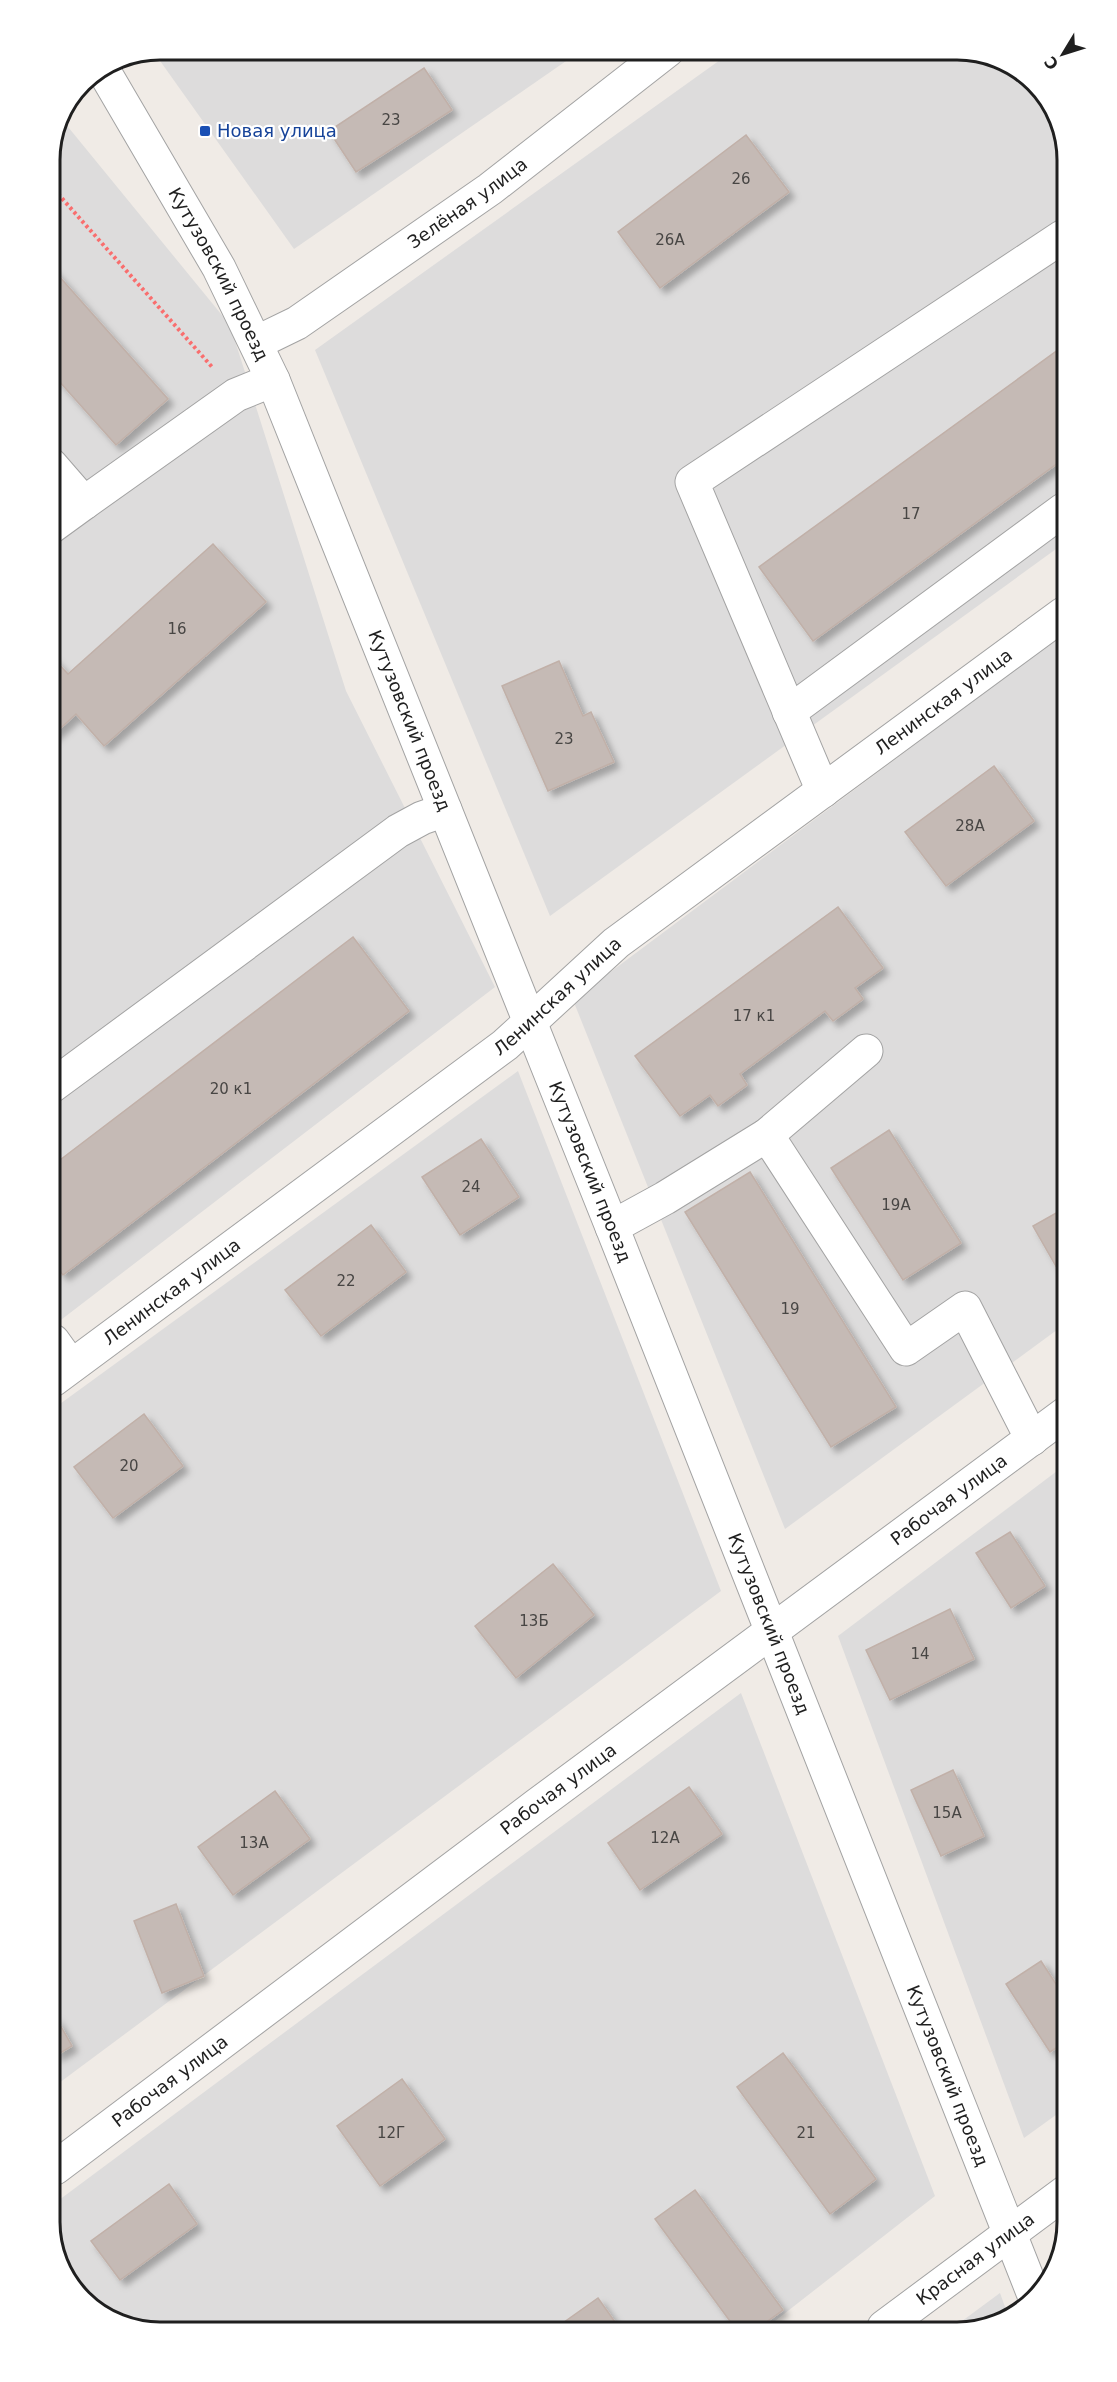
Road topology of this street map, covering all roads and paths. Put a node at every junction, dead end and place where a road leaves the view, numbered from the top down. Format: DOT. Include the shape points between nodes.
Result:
graph roads {
  1 [pos="655,60"];
  2 [pos="107,76"];
  3 [pos="60,196"];
  4 [pos="1057,240"];
  5 [pos="256,343"];
  6 [pos="273,380"];
  7 [pos="237,395"];
  8 [pos="60,475"];
  9 [pos="84,503"];
  10 [pos="1057,514"];
  11 [pos="60,520"];
  12 [pos="1057,618"];
  13 [pos="789,712"];
  14 [pos="823,791"];
  15 [pos="446,810"];
  16 [pos="530,1022"];
  17 [pos="866,1051"];
  18 [pos="60,1080"];
  19 [pos="767,1135"];
  20 [pos="612,1227"];
  21 [pos="60,1362"];
  22 [pos="1057,1420"];
  23 [pos="1032,1439"];
  24 [pos="771,1632"];
  25 [pos="60,2164"];
  26 [pos="1057,2199"];
  27 [pos="1010,2234"];
  28 [pos="1031,2289"];
  29 [pos="891,2322"];
  1 -- 5 [label="street, Зелёная улица" via="490,189 297,322"];
  2 -- 5 [label="street, Кутузовский проезд" via="193,221"];
  3 -- 7 [label="path"];
  4 -- 13 [label="street" via="692,482"];
  5 -- 6 [label="street, Кутузовский проезд"];
  6 -- 7 [label="street"];
  6 -- 15 [label="street, Кутузовский проезд"];
  7 -- 9 [label="street"];
  8 -- 9 [label="street"];
  9 -- 11 [label="street"];
  10 -- 13 [label="street"];
  12 -- 14 [label="street, Ленинская улица"];
  13 -- 14 [label="street"];
  14 -- 16 [label="street, Ленинская улица" via="616,943"];
  15 -- 16 [label="street, Кутузовский проезд"];
  15 -- 18 [label="street" via="398,831"];
  16 -- 20 [label="street, Кутузовский проезд"];
  16 -- 21 [label="street, Ленинская улица" via="505,1045"];
  17 -- 19 [label="street"];
  19 -- 20 [label="street"];
  19 -- 23 [label="street" via="906,1349 965,1308"];
  20 -- 24 [label="street, Кутузовский проезд"];
  22 -- 23 [label="street, Рабочая улица"];
  23 -- 24 [label="street, Рабочая улица"];
  24 -- 25 [label="street, Рабочая улица"];
  24 -- 27 [label="street, Кутузовский проезд"];
  26 -- 27 [label="street, Красная улица"];
  27 -- 28 [label="street, Кутузовский проезд"];
  27 -- 29 [label="street, Красная улица"];
}
